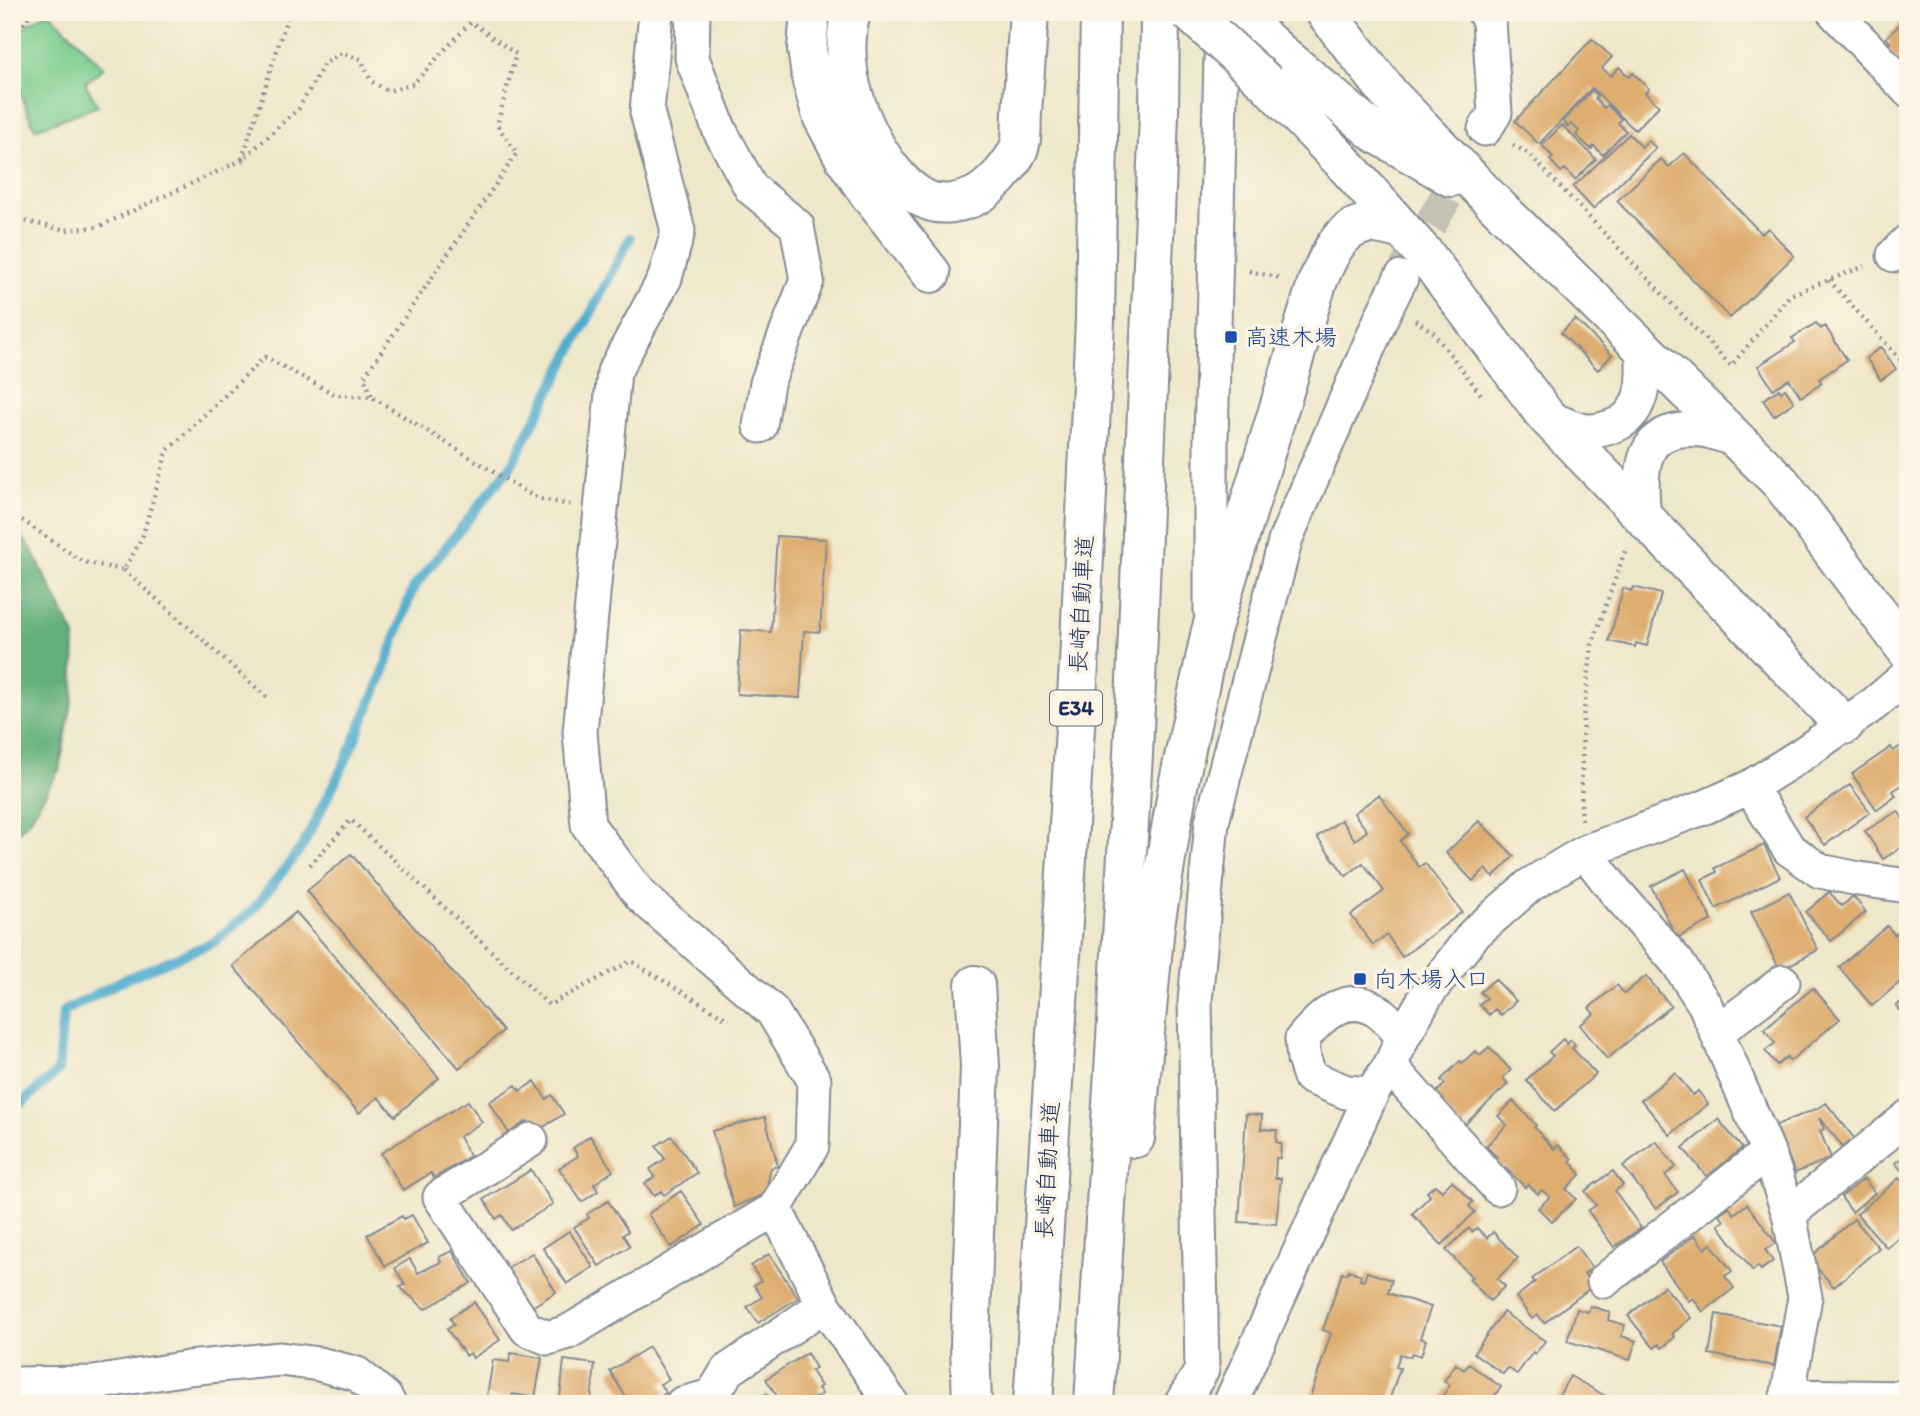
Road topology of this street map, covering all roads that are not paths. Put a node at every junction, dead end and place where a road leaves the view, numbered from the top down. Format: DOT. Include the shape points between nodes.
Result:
graph roads {
  1 [pos="656,12"];
  2 [pos="693,12"];
  3 [pos="810,12"];
  4 [pos="851,12"];
  5 [pos="1029,12"];
  6 [pos="1100,12"];
  7 [pos="1160,12"];
  8 [pos="1189,12"];
  9 [pos="1222,12"];
  10 [pos="1235,12"];
  11 [pos="1325,12"];
  12 [pos="1483,12"];
  13 [pos="1834,12"];
  14 [pos="1273,67"];
  15 [pos="1908,90"];
  16 [pos="1485,129"];
  17 [pos="1494,203"];
  18 [pos="1403,230"];
  19 [pos="931,273"];
  20 [pos="1395,290"];
  21 [pos="1642,348"];
  22 [pos="1546,416"];
  23 [pos="761,426"];
  24 [pos="1739,441"];
  25 [pos="1635,533"];
  26 [pos="1211,631"];
  27 [pos="1908,652"];
  28 [pos="1908,675"];
  29 [pos="1844,725"];
  30 [pos="1751,787"];
  31 [pos="1585,852"];
  32 [pos="1908,886"];
  33 [pos="1783,982"];
  34 [pos="975,985"];
  35 [pos="1717,1032"];
  36 [pos="1396,1052"];
  37 [pos="1372,1094"];
  38 [pos="1908,1117"];
  39 [pos="531,1140"];
  40 [pos="1768,1152"];
  41 [pos="1499,1188"];
  42 [pos="774,1210"];
  43 [pos="1789,1214"];
  44 [pos="1604,1281"];
  45 [pos="824,1306"];
  46 [pos="12,1384"];
  47 [pos="1908,1398"];
  48 [pos="1787,1400"];
  49 [pos="389,1404"];
  50 [pos="682,1404"];
  51 [pos="892,1404"];
  52 [pos="972,1404"];
  53 [pos="1032,1404"];
  54 [pos="1094,1404"];
  55 [pos="1111,1404"];
  56 [pos="1181,1404"];
  57 [pos="1230,1404"];
  1 -- 42 [label="street" via="648,112 678,231 665,278 614,372 580,732 588,825 641,896 772,1011 814,1080 813,1146"];
  2 -- 23 [label="street" via="692,58 720,131 751,188 797,226 807,280 767,383"];
  3 -- 19 [label="highway" via="807,49 821,116 869,194"];
  4 -- 5 [label="highway" via="845,39 848,73 856,106 873,140 895,175 913,192 953,204 976,196 995,182 1019,149"];
  6 -- 53 [label="highway, 長崎自動車道 / E34" via="1095,320 1079,664"];
  7 -- 54 [label="highway, E34" via="1133,755"];
  8 -- 14 [label="highway, bridge"];
  9 -- 26 [label="street"];
  10 -- 14 [label="highway"];
  11 -- 17 [label="highway" via="1391,95"];
  12 -- 16 [label="street" via="1489,21 1496,113"];
  13 -- 15 [label="street"];
  14 -- 17 [label="highway"];
  14 -- 18 [label="highway" via="1341,160"];
  17 -- 21 [label="highway"];
  18 -- 22 [label="highway"];
  18 -- 26 [label="highway" via="1373,223 1350,229 1332,249 1317,283"];
  20 -- 56 [label="street" via="1286,538 1212,822 1195,1001 1202,1370"];
  21 -- 22 [label="street" via="1641,394 1635,410 1620,425 1582,430"];
  21 -- 24 [label="highway"];
  22 -- 25 [label="highway"];
  24 -- 25 [label="street" via="1686,430 1656,442 1642,469"];
  24 -- 27 [label="highway" via="1781,483"];
  25 -- 29 [label="highway"];
  26 -- 55 [label="highway" via="1155,925"];
  28 -- 29 [label="street"];
  29 -- 30 [label="street"];
  30 -- 31 [label="street"];
  30 -- 32 [label="street" via="1789,849 1820,872"];
  31 -- 35 [label="street" via="1677,962"];
  31 -- 36 [label="street" via="1530,886 1474,934 1426,996"];
  33 -- 35 [label="street"];
  34 -- 52 [label="highway" via="980,1066"];
  35 -- 40 [label="street"];
  36 -- 37 [label="street"];
  36 -- 37 [label="street" via="1376,1010 1357,1002 1341,1004 1302,1039 1310,1077 1346,1091"];
  36 -- 41 [label="street"];
  37 -- 57 [label="street"];
  38 -- 43 [label="street"];
  39 -- 42 [label="street" via="440,1197 527,1329 548,1338 568,1332"];
  40 -- 43 [label="street"];
  40 -- 44 [label="street"];
  42 -- 45 [label="street"];
  43 -- 48 [label="street" via="1805,1297"];
  45 -- 50 [label="street" via="727,1371 712,1396"];
  45 -- 51 [label="street"];
  46 -- 49 [label="street" via="94,1383 280,1359 356,1374"];
  47 -- 48 [label="street"];
}
